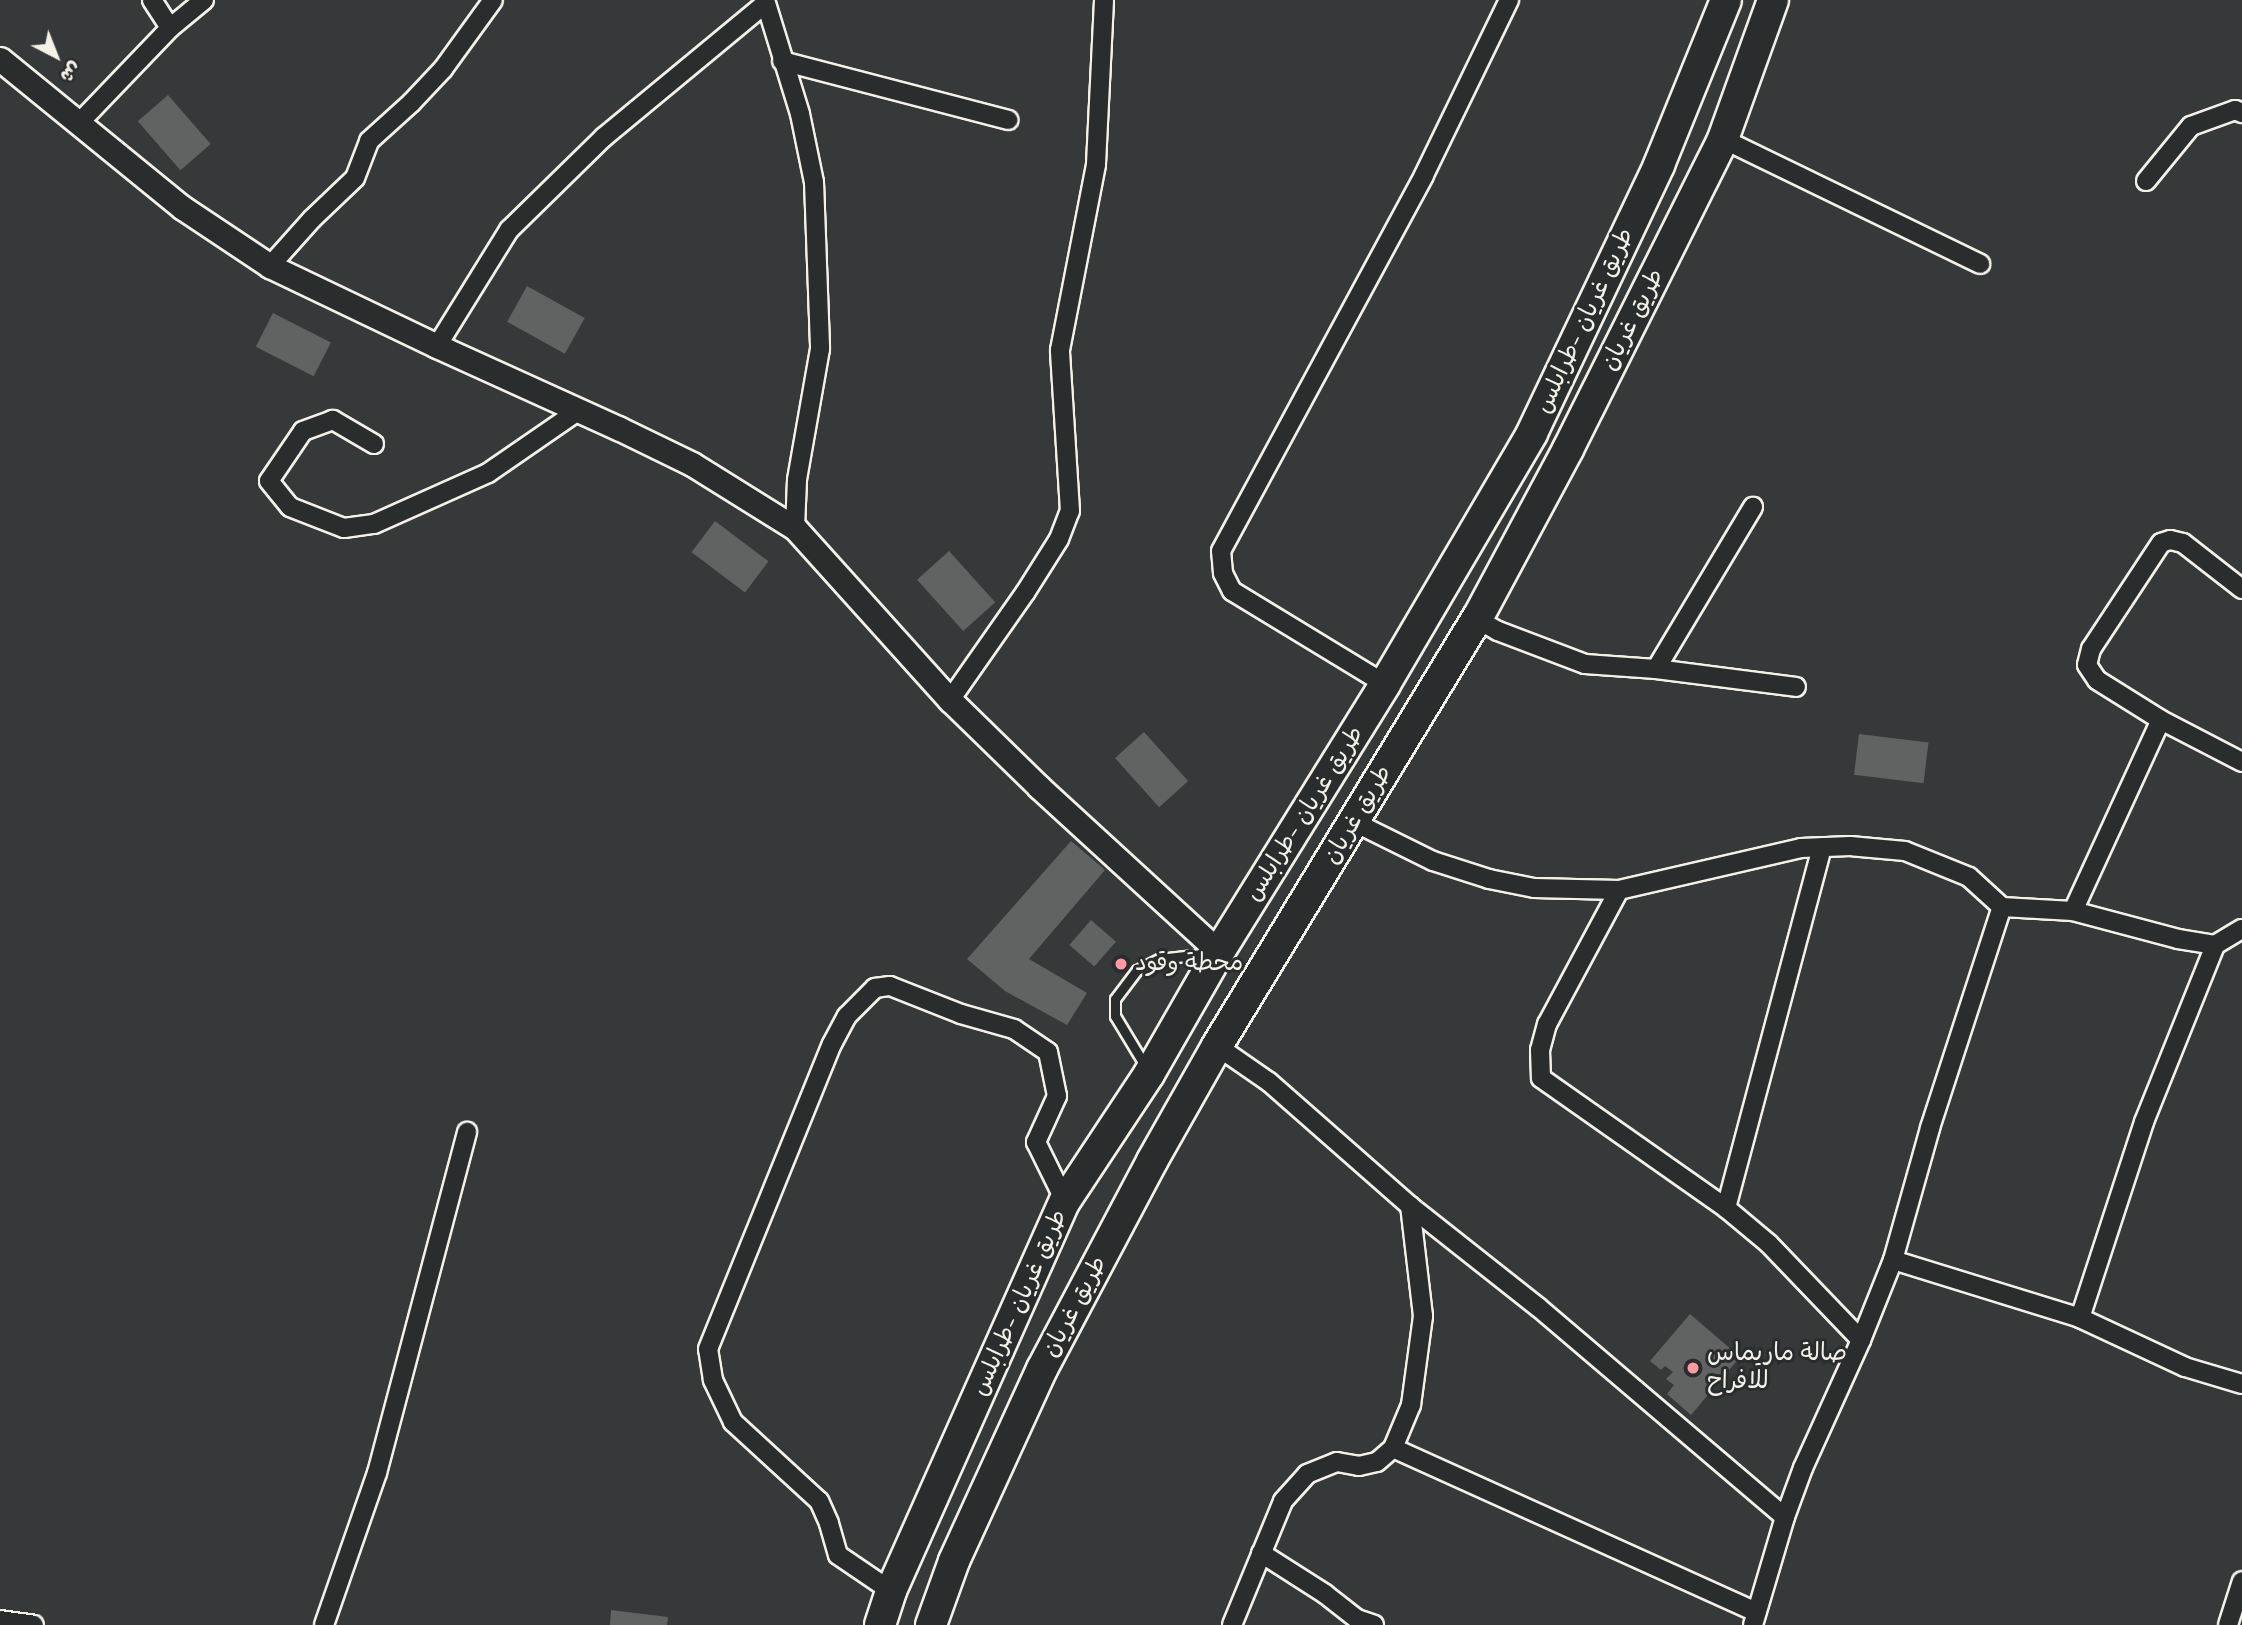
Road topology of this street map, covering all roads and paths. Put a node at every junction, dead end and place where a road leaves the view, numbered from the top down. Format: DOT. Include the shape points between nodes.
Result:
graph roads {
  1 [pos="152,0"];
  2 [pos="204,0"];
  3 [pos="493,0"];
  4 [pos="1104,0"];
  5 [pos="1508,0"];
  6 [pos="1726,0"];
  7 [pos="1773,0"];
  8 [pos="765,2"];
  9 [pos="170,28"];
  10 [pos="0,59"];
  11 [pos="782,61"];
  12 [pos="2242,113"];
  13 [pos="1008,120"];
  14 [pos="79,123"];
  15 [pos="1723,139"];
  16 [pos="2146,181"];
  17 [pos="1980,264"];
  18 [pos="270,266"];
  19 [pos="437,346"];
  20 [pos="578,411"];
  21 [pos="374,444"];
  22 [pos="1753,507"];
  23 [pos="795,528"];
  24 [pos="2242,589"];
  25 [pos="1477,619"];
  26 [pos="1656,669"];
  27 [pos="1385,684"];
  28 [pos="1796,687"];
  29 [pos="950,700"];
  30 [pos="2161,720"];
  31 [pos="2242,762"];
  32 [pos="1354,822"];
  33 [pos="1822,848"];
  34 [pos="1619,890"];
  35 [pos="2002,907"];
  36 [pos="2073,911"];
  37 [pos="2242,929"];
  38 [pos="2215,945"];
  39 [pos="1219,952"];
  40 [pos="1217,1046"];
  41 [pos="1149,1074"];
  42 [pos="467,1132"];
  43 [pos="1065,1201"];
  44 [pos="1410,1206"];
  45 [pos="1726,1208"];
  46 [pos="1893,1260"];
  47 [pos="2080,1318"];
  48 [pos="1861,1340"];
  49 [pos="2242,1384"];
  50 [pos="1393,1448"];
  51 [pos="1784,1517"];
  52 [pos="1261,1553"];
  53 [pos="954,1561"];
  54 [pos="2242,1581"];
  55 [pos="891,1591"];
  56 [pos="1755,1618"];
  57 [pos="0,1620"];
  58 [pos="34,1625"];
  59 [pos="324,1625"];
  60 [pos="880,1625"];
  61 [pos="931,1625"];
  62 [pos="942,1625"];
  63 [pos="1232,1625"];
  64 [pos="1374,1625"];
  65 [pos="2228,1625"];
  1 -- 9 [label="street"];
  2 -- 9 [label="street"];
  3 -- 18 [label="street" via="443,69 369,141 355,178"];
  4 -- 29 [label="street" via="1096,164 1060,350 1070,511 1059,539 1025,593"];
  5 -- 27 [label="street" via="1424,175 1221,551 1223,573 1232,591"];
  6 -- 27 [label="highway, طريق غريان -طرابلس" via="1659,165 1532,433"];
  7 -- 15 [label="highway, طريق غريان"];
  8 -- 11 [label="street"];
  8 -- 19 [label="street" via="604,137 509,230"];
  9 -- 14 [label="street"];
  10 -- 14 [label="street"];
  11 -- 13 [label="street"];
  11 -- 23 [label="street" via="800,114 814,182 820,349 797,480"];
  12 -- 16 [label="street" via="2235,110 2191,126"];
  14 -- 18 [label="street" via="183,208"];
  15 -- 17 [label="street"];
  15 -- 25 [label="highway, طريق غريان"];
  18 -- 19 [label="street"];
  19 -- 20 [label="street"];
  20 -- 21 [label="street" via="488,473 374,524 344,527 289,507 269,481 303,431 313,427 333,420"];
  20 -- 23 [label="street" via="692,464"];
  22 -- 26 [label="street"];
  23 -- 29 [label="street"];
  24 -- 30 [label="street" via="2183,543 2161,543 2091,649 2087,665 2097,680"];
  25 -- 26 [label="street" via="1585,664"];
  25 -- 32 [label="highway, طريق غريان"];
  26 -- 28 [label="street"];
  27 -- 39 [label="highway, طريق غريان -طرابلس"];
  29 -- 39 [label="street"];
  30 -- 31 [label="street"];
  30 -- 36 [label="street"];
  32 -- 34 [label="street" via="1433,861 1489,879 1534,888"];
  32 -- 40 [label="highway, طريق غريان"];
  33 -- 34 [label="street" via="1754,857"];
  33 -- 35 [label="street" via="1905,851 1969,877"];
  33 -- 45 [label="street"];
  34 -- 45 [label="street" via="1547,1024 1540,1050 1541,1077"];
  35 -- 36 [label="street"];
  35 -- 46 [label="street" via="1930,1128"];
  36 -- 38 [label="street"];
  37 -- 38 [label="street"];
  38 -- 47 [label="street" via="2144,1122"];
  39 -- 41 [label="highway, طريق غريان -طرابلس"];
  39 -- 41 [label="lane" via="1159,959 1137,970 1115,999 1115,1016"];
  40 -- 44 [label="street" via="1269,1082"];
  40 -- 53 [label="highway, طريق غريان" via="1042,1369"];
  41 -- 43 [label="highway, طريق غريان -طرابلس"];
  42 -- 59 [label="street" via="377,1472"];
  43 -- 55 [label="highway, طريق غريان -طرابلس"];
  43 -- 55 [label="street" via="1037,1142 1057,1096 1048,1052 1014,1028 961,1014 890,986 875,988 848,1016 832,1044 708,1349 713,1380 733,1422 819,1501 838,1555"];
  44 -- 50 [label="street" via="1423,1316 1411,1405"];
  44 -- 51 [label="street" via="1538,1307"];
  45 -- 48 [label="street" via="1769,1244"];
  46 -- 47 [label="street"];
  46 -- 48 [label="street"];
  47 -- 49 [label="street" via="2185,1367"];
  48 -- 51 [label="street"];
  50 -- 52 [label="street" via="1377,1462 1359,1466 1337,1462 1307,1474 1283,1501"];
  50 -- 56 [label="street"];
  51 -- 56 [label="street"];
  52 -- 63 [label="street"];
  52 -- 64 [label="street" via="1357,1619"];
  53 -- 61 [label="highway, طريق غريان"];
  53 -- 62 [label="highway"];
  54 -- 65 [label="street"];
  55 -- 60 [label="highway, طريق غريان -طرابلس"];
  57 -- 58 [label="street"];
}
